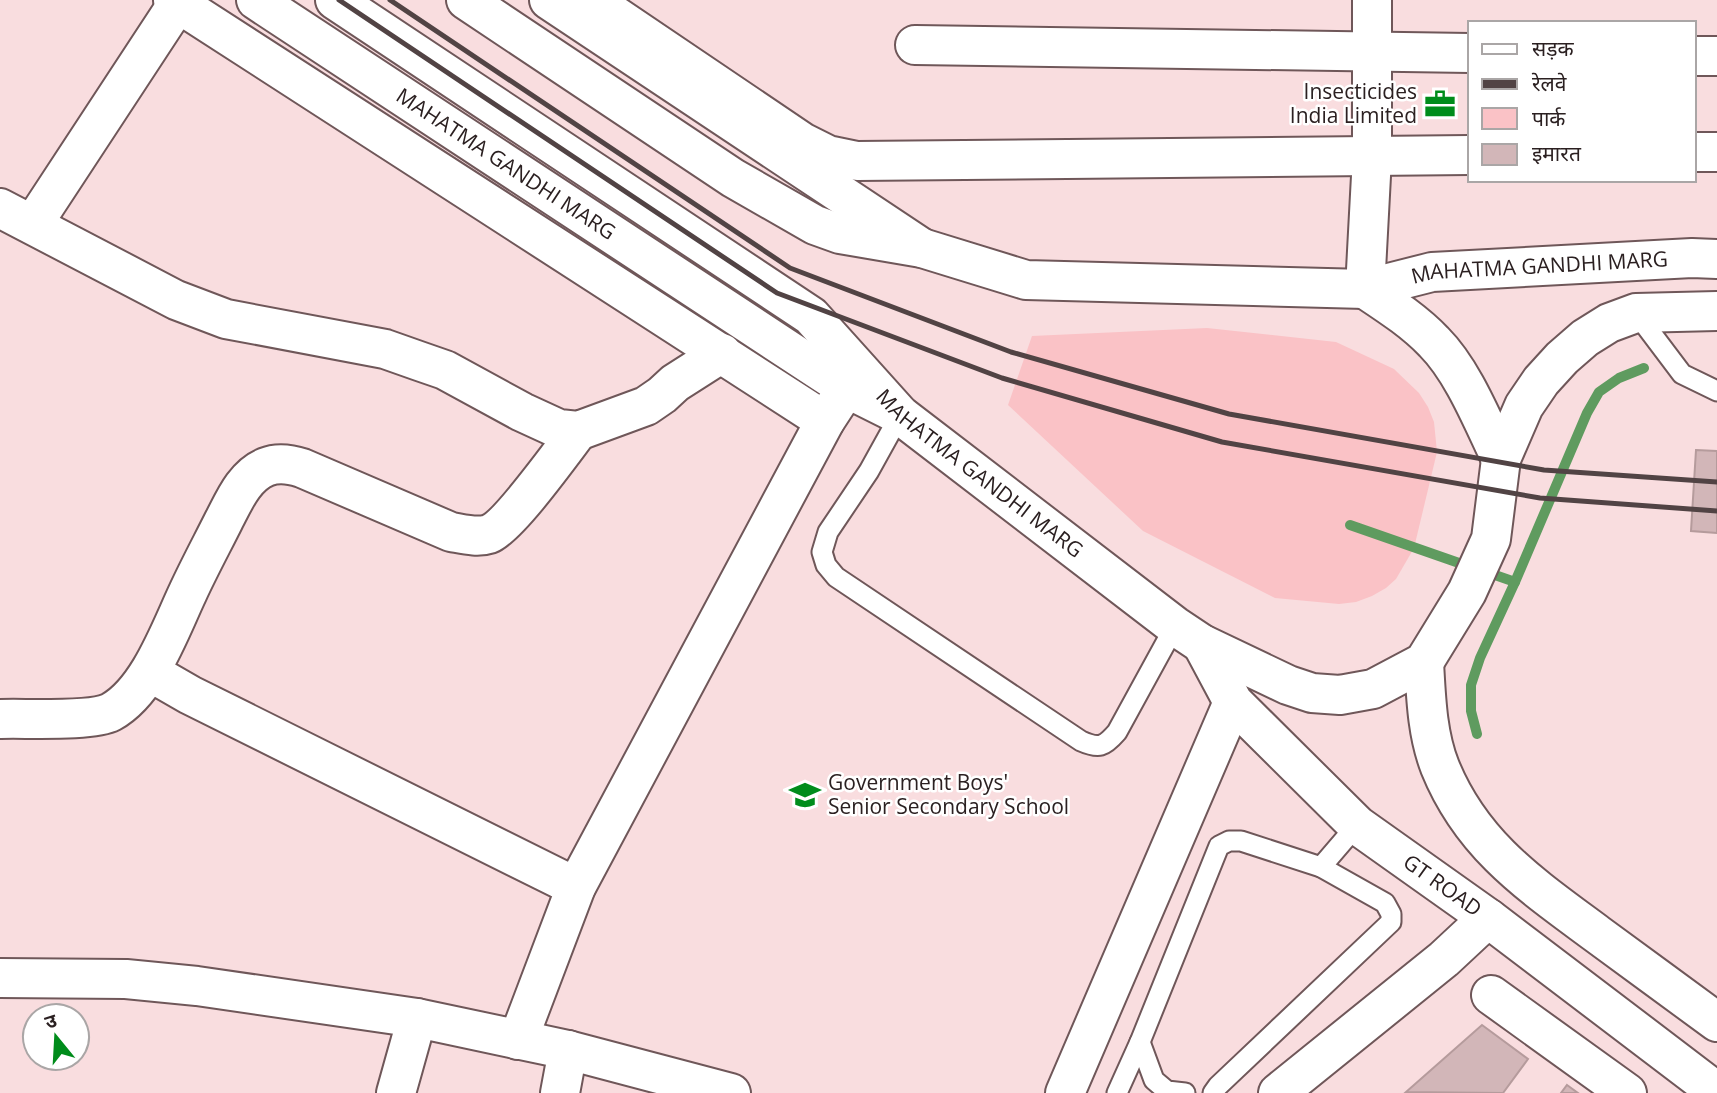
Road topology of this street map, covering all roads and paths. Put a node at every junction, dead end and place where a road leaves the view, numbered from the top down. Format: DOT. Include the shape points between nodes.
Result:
graph roads {
  1 [pos="256,0"];
  2 [pos="335,0"];
  3 [pos="466,0"];
  4 [pos="549,0"];
  5 [pos="592,0"];
  6 [pos="1372,0"];
  7 [pos="176,2"];
  8 [pos="915,45"];
  9 [pos="1372,51"];
  10 [pos="1468,53"];
  11 [pos="1696,56"];
  12 [pos="1717,56"];
  13 [pos="1696,152"];
  14 [pos="1717,152"];
  15 [pos="1468,155"];
  16 [pos="1372,157"];
  17 [pos="17,216"];
  18 [pos="922,248"];
  19 [pos="1717,259"];
  20 [pos="1365,289"];
  21 [pos="1717,311"];
  22 [pos="1636,313"];
  23 [pos="722,353"];
  24 [pos="846,388"];
  25 [pos="1717,391"];
  26 [pos="900,415"];
  27 [pos="825,421"];
  28 [pos="578,431"];
  29 [pos="1501,459"];
  30 [pos="1188,635"];
  31 [pos="1424,662"];
  32 [pos="150,673"];
  33 [pos="1233,702"];
  34 [pos="0,719"];
  35 [pos="1357,824"];
  36 [pos="1321,867"];
  37 [pos="576,887"];
  38 [pos="1488,918"];
  39 [pos="0,978"];
  40 [pos="1491,995"];
  41 [pos="417,1018"];
  42 [pos="1717,1022"];
  43 [pos="518,1040"];
  44 [pos="1140,1042"];
  45 [pos="568,1050"];
  46 [pos="1215,1090"];
  47 [pos="1717,1092"];
  48 [pos="396,1093"];
  49 [pos="560,1093"];
  50 [pos="732,1093"];
  51 [pos="1065,1093"];
  52 [pos="1117,1093"];
  53 [pos="1185,1093"];
  54 [pos="1191,1093"];
  55 [pos="1278,1093"];
  56 [pos="1627,1093"];
  1 -- 24 [label="street, MAHATMA GANDHI MARG"];
  2 -- 26 [label="street" via="811,316"];
  3 -- 18 [label="street" via="733,178 816,225"];
  4 -- 18 [label="street, MAHATMA GANDHI MARG"];
  5 -- 16 [label="street" via="802,142 828,155 857,161"];
  6 -- 9 [label="street"];
  7 -- 17 [label="street"];
  7 -- 23 [label="street"];
  8 -- 9 [label="street"];
  9 -- 10 [label="street"];
  9 -- 16 [label="street"];
  11 -- 12 [label="street"];
  13 -- 14 [label="street"];
  15 -- 16 [label="street"];
  16 -- 20 [label="street"];
  17 -- 28 [label="street" via="176,300 226,319 385,349 445,370 559,429"];
  18 -- 20 [label="street, MAHATMA GANDHI MARG" via="1026,280"];
  19 -- 20 [label="street, MAHATMA GANDHI MARG" via="1432,272"];
  20 -- 29 [label="street, MAHATMA GANDHI MARG" via="1435,342 1467,391"];
  21 -- 22 [label="street"];
  22 -- 25 [label="lane" via="1682,374"];
  22 -- 29 [label="street" via="1609,323 1562,358 1524,406"];
  23 -- 27 [label="street"];
  23 -- 28 [label="street" via="646,405"];
  24 -- 26 [label="street, MAHATMA GANDHI MARG"];
  24 -- 27 [label="street"];
  26 -- 30 [label="street, MAHATMA GANDHI MARG"];
  26 -- 30 [label="lane" via="828,532 822,552 836,577 1094,746 1107,743 1117,732"];
  27 -- 37 [label="street"];
  28 -- 32 [label="street" via="518,507 488,535 451,532 287,463 266,467 250,477 237,494"];
  29 -- 31 [label="street" via="1491,539 1467,592"];
  30 -- 31 [label="street, MAHATMA GANDHI MARG" via="1312,693 1340,695 1373,689"];
  30 -- 33 [label="street, GT ROAD"];
  31 -- 42 [label="street" via="1426,707 1438,764 1464,814 1484,840 1523,879"];
  32 -- 34 [label="street" via="128,700 110,713 93,718"];
  32 -- 37 [label="street"];
  33 -- 35 [label="street, GT ROAD"];
  33 -- 51 [label="street"];
  35 -- 36 [label="lane"];
  35 -- 38 [label="street, GT ROAD"];
  36 -- 44 [label="lane" via="1241,841 1219,846"];
  36 -- 46 [label="lane" via="1385,903 1391,922"];
  37 -- 43 [label="street"];
  38 -- 47 [label="street, GT ROAD"];
  38 -- 55 [label="street"];
  39 -- 41 [label="street" via="126,979"];
  40 -- 56 [label="street"];
  41 -- 43 [label="street"];
  41 -- 48 [label="street"];
  43 -- 45 [label="street"];
  44 -- 52 [label="lane"];
  44 -- 53 [label="lane" via="1154,1080 1167,1091"];
  45 -- 49 [label="street"];
  45 -- 50 [label="street"];
  46 -- 54 [label="lane"];
}
